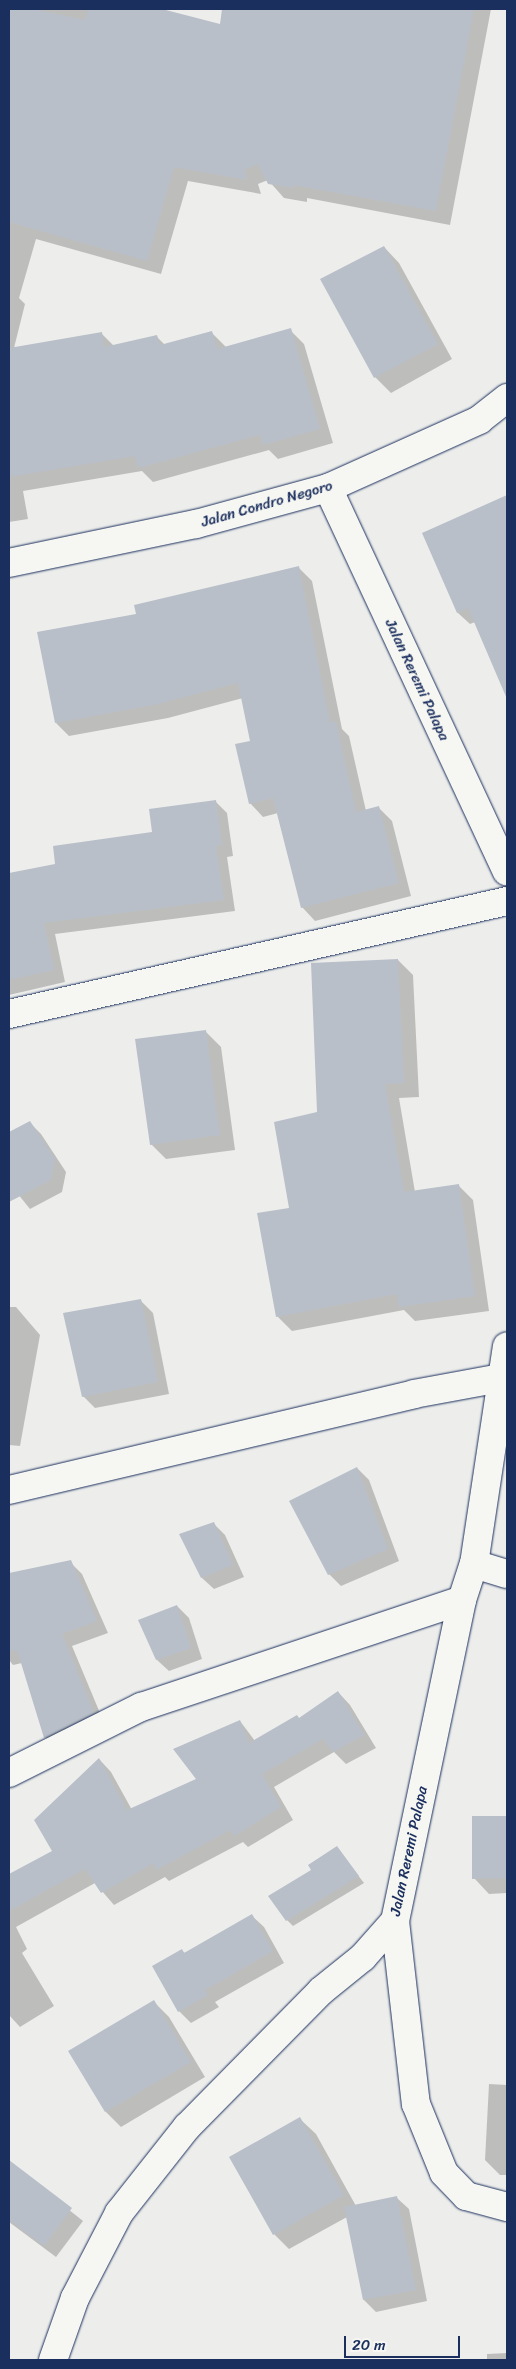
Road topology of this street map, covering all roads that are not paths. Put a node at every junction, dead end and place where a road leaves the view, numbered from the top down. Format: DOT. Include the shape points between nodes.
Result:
graph roads {
  1 [pos="507,398"];
  2 [pos="328,488"];
  3 [pos="9,563"];
  4 [pos="507,871"];
  5 [pos="507,901"];
  6 [pos="9,1014"];
  7 [pos="507,1346"];
  8 [pos="501,1378"];
  9 [pos="9,1490"];
  10 [pos="474,1564"];
  11 [pos="507,1574"];
  12 [pos="462,1600"];
  13 [pos="9,1774"];
  14 [pos="395,1921"];
  15 [pos="507,2207"];
  16 [pos="53,2360"];
  1 -- 2 [label="street, Jalan Condro Negoro" via="478,420"];
  2 -- 3 [label="street, Jalan Condro Negoro" via="196,524"];
  2 -- 4 [label="street, Jalan Reremi Palapa"];
  5 -- 6 [label="street"];
  7 -- 8 [label="street, Jalan Reremi Palapa"];
  8 -- 9 [label="street" via="414,1394"];
  8 -- 10 [label="street, Jalan Reremi Palapa"];
  10 -- 11 [label="street"];
  10 -- 12 [label="street, Jalan Reremi Palapa"];
  12 -- 13 [label="street" via="141,1707"];
  12 -- 14 [label="street, Jalan Reremi Palapa"];
  14 -- 15 [label="street" via="420,2112 444,2173 466,2196"];
  14 -- 16 [label="street, Jalan Reremi Palapa" via="187,2127 119,2213 75,2298"];
}
